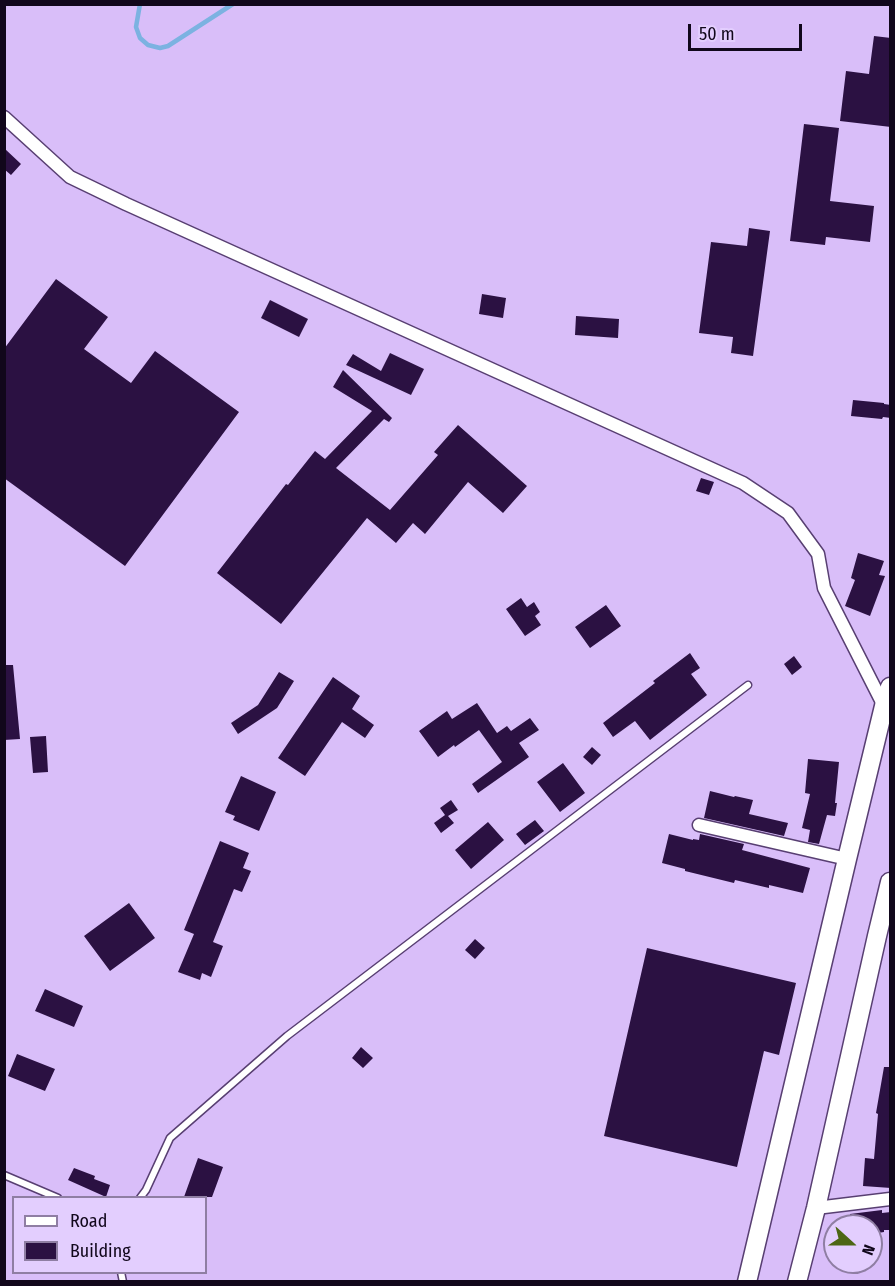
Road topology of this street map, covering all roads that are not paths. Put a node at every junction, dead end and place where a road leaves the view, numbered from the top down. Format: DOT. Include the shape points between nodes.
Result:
graph roads {
  1 [pos="4,117"];
  2 [pos="748,685"];
  3 [pos="891,687"];
  4 [pos="887,711"];
  5 [pos="699,825"];
  6 [pos="847,859"];
  7 [pos="891,882"];
  8 [pos="4,1174"];
  9 [pos="56,1196"];
  10 [pos="141,1196"];
  11 [pos="891,1199"];
  12 [pos="816,1208"];
  13 [pos="747,1281"];
  14 [pos="797,1281"];
  1 -- 4 [label="street" via="70,177 743,483 788,513 818,554 824,588"];
  2 -- 10 [label="lane" via="287,1036 170,1138"];
  3 -- 4 [label="street"];
  4 -- 6 [label="street"];
  5 -- 6 [label="street"];
  6 -- 13 [label="street"];
  7 -- 12 [label="street"];
  8 -- 9 [label="lane"];
  11 -- 12 [label="street"];
  12 -- 14 [label="street"];
}
